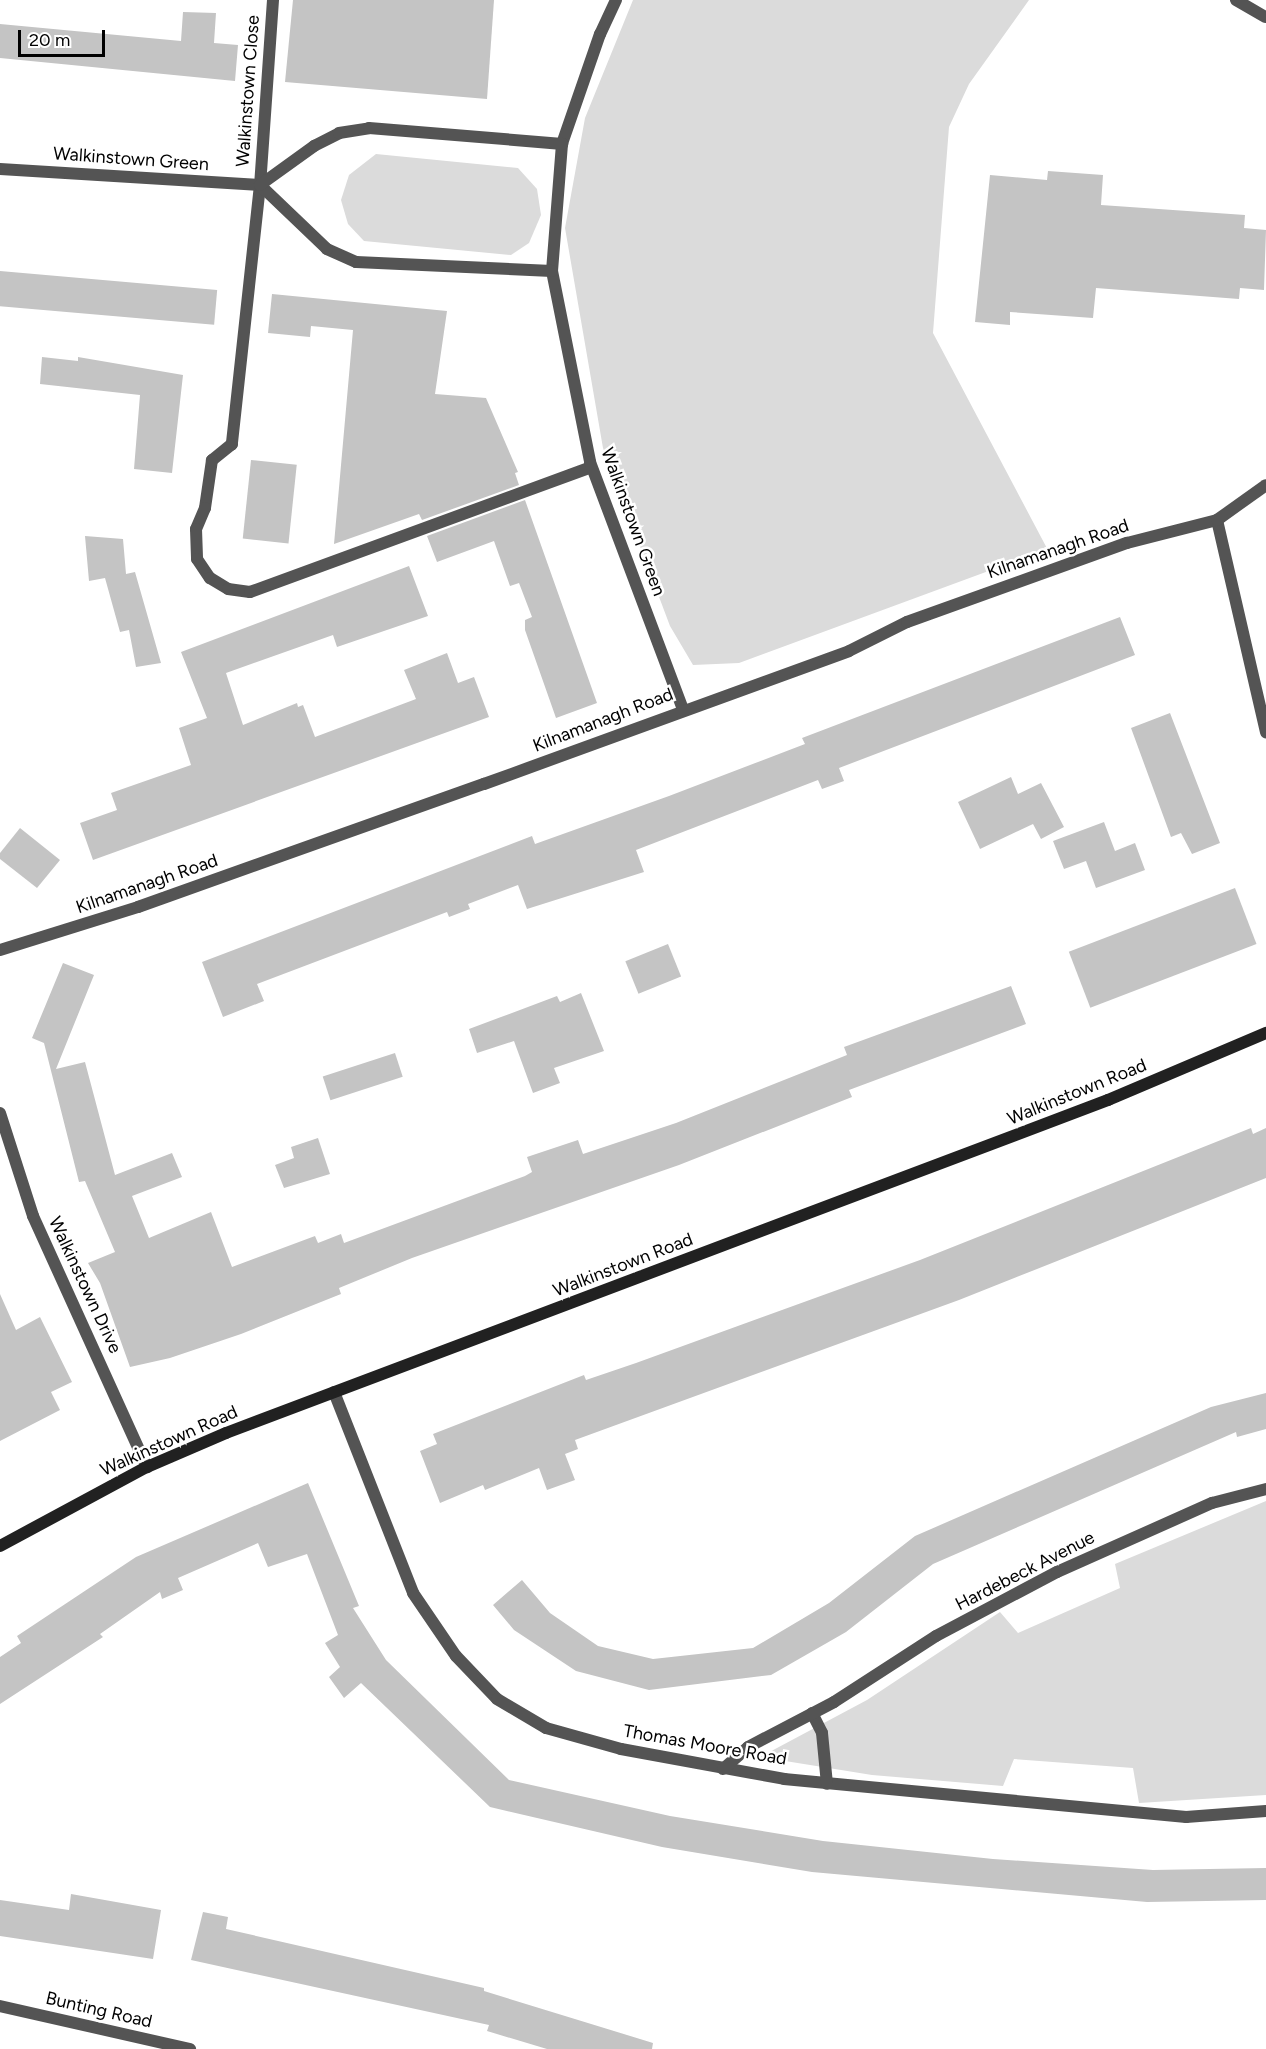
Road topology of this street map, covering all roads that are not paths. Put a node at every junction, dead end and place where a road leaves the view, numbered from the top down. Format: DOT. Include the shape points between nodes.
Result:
graph roads {
  1 [pos="273,0"];
  2 [pos="616,0"];
  3 [pos="1236,0"];
  4 [pos="1266,16"];
  5 [pos="562,144"];
  6 [pos="0,168"];
  7 [pos="260,185"];
  8 [pos="552,271"];
  9 [pos="591,467"];
  10 [pos="1266,485"];
  11 [pos="1217,520"];
  12 [pos="682,709"];
  13 [pos="1266,732"];
  14 [pos="0,950"];
  15 [pos="1266,1033"];
  16 [pos="0,1113"];
  17 [pos="334,1392"];
  18 [pos="147,1467"];
  19 [pos="1266,1489"];
  20 [pos="0,1546"];
  21 [pos="812,1713"];
  22 [pos="723,1769"];
  23 [pos="827,1784"];
  24 [pos="1266,1811"];
  25 [pos="0,2006"];
  26 [pos="190,2049"];
  1 -- 7 [label="street, Walkinstown Close"];
  2 -- 5 [label="street, Walkinstown Green"];
  3 -- 4 [label="street"];
  5 -- 7 [label="street" via="369,128 339,133 314,146"];
  5 -- 8 [label="street, Walkinstown Green"];
  6 -- 7 [label="street, Walkinstown Green"];
  7 -- 8 [label="street" via="327,249 356,262"];
  7 -- 9 [label="street, Walkinstown Close" via="232,444 212,460 205,508 196,529 196,559 210,578 228,589 250,592 276,586"];
  8 -- 9 [label="street, Walkinstown Green"];
  9 -- 12 [label="street, Walkinstown Green"];
  10 -- 11 [label="street, Kilnamanagh Road"];
  11 -- 12 [label="street, Kilnamanagh Road" via="1116,547 907,622 849,651"];
  11 -- 13 [label="street"];
  12 -- 14 [label="street, Kilnamanagh Road" via="150,903"];
  15 -- 17 [label="main road, Walkinstown Road" via="1097,1104"];
  16 -- 18 [label="street, Walkinstown Drive" via="33,1216"];
  17 -- 18 [label="main road, Walkinstown Road"];
  17 -- 22 [label="street, Thomas Moore Road" via="413,1593 456,1656 497,1699 546,1728 621,1749"];
  18 -- 20 [label="main road, Walkinstown Road"];
  19 -- 21 [label="street, Hardebeck Avenue" via="1212,1503 1057,1572 936,1636"];
  21 -- 22 [label="street, Hardebeck Avenue" via="748,1747"];
  21 -- 23 [label="street" via="822,1733"];
  22 -- 23 [label="street, Thomas Moore Road"];
  23 -- 24 [label="street, Thomas Moore Road" via="1186,1817"];
  25 -- 26 [label="street, Bunting Road"];
}
